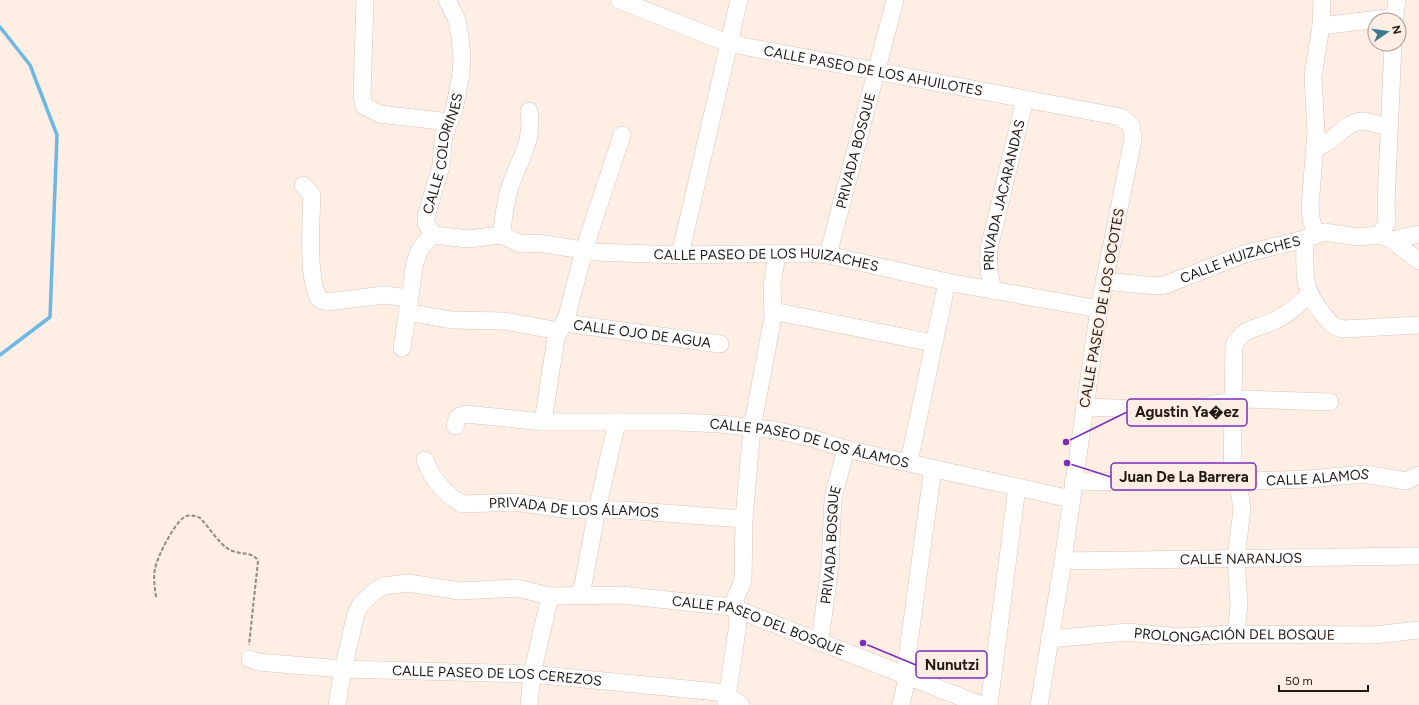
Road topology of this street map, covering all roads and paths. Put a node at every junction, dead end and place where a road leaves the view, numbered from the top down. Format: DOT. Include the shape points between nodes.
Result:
graph roads {
  1 [pos="365,0"];
  2 [pos="447,0"];
  3 [pos="619,0"];
  4 [pos="739,0"];
  5 [pos="895,0"];
  6 [pos="1322,0"];
  7 [pos="1397,0"];
  8 [pos="1396,12"];
  9 [pos="1367,22"];
  10 [pos="1321,26"];
  11 [pos="729,43"];
  12 [pos="1393,52"];
  13 [pos="876,72"];
  14 [pos="1025,99"];
  15 [pos="529,111"];
  16 [pos="450,122"];
  17 [pos="1131,126"];
  18 [pos="1389,127"];
  19 [pos="622,135"];
  20 [pos="1315,146"];
  21 [pos="303,185"];
  22 [pos="1419,234"];
  23 [pos="433,235"];
  24 [pos="501,235"];
  25 [pos="1310,237"];
  26 [pos="1386,238"];
  27 [pos="584,250"];
  28 [pos="777,254"];
  29 [pos="680,255"];
  30 [pos="828,255"];
  31 [pos="1419,261"];
  32 [pos="1104,281"];
  33 [pos="947,282"];
  34 [pos="993,290"];
  35 [pos="1309,295"];
  36 [pos="408,305"];
  37 [pos="1100,309"];
  38 [pos="773,310"];
  39 [pos="1419,325"];
  40 [pos="562,327"];
  41 [pos="934,343"];
  42 [pos="720,344"];
  43 [pos="402,348"];
  44 [pos="1233,400"];
  45 [pos="1330,402"];
  46 [pos="1084,407"];
  47 [pos="543,422"];
  48 [pos="617,422"];
  49 [pos="455,426"];
  50 [pos="752,428"];
  51 [pos="846,449"];
  52 [pos="425,460"];
  53 [pos="909,462"];
  54 [pos="933,468"];
  55 [pos="1419,475"];
  56 [pos="1232,476"];
  57 [pos="1017,487"];
  58 [pos="1072,490"];
  59 [pos="597,510"];
  60 [pos="744,518"];
  61 [pos="1419,556"];
  62 [pos="1236,558"];
  63 [pos="1063,561"];
  64 [pos="581,595"];
  65 [pos="550,596"];
  66 [pos="156,597"];
  67 [pos="737,609"];
  68 [pos="1419,630"];
  69 [pos="1236,634"];
  70 [pos="1049,639"];
  71 [pos="820,641"];
  72 [pos="250,660"];
  73 [pos="342,669"];
  74 [pos="532,674"];
  75 [pos="906,676"];
  76 [pos="732,703"];
  77 [pos="337,705"];
  78 [pos="529,705"];
  79 [pos="901,705"];
  80 [pos="981,705"];
  81 [pos="989,705"];
  82 [pos="1039,705"];
  1 -- 16 [label="street" via="362,96 364,106 380,114"];
  2 -- 16 [label="street, CALLE COLORINES" via="457,20 462,56 458,93"];
  3 -- 11 [label="street, CALLE PASEO DE LOS AHUILOTES"];
  4 -- 11 [label="street"];
  5 -- 13 [label="street, PRIVADA BOSQUE"];
  6 -- 10 [label="street"];
  7 -- 8 [label="street"];
  9 -- 10 [label="street"];
  10 -- 20 [label="street" via="1313,76"];
  11 -- 13 [label="street, CALLE PASEO DE LOS AHUILOTES"];
  11 -- 29 [label="street"];
  12 -- 18 [label="street"];
  13 -- 14 [label="street, CALLE PASEO DE LOS AHUILOTES"];
  13 -- 30 [label="street, PRIVADA BOSQUE"];
  14 -- 17 [label="street, CALLE PASEO DE LOS AHUILOTES" via="1121,117"];
  14 -- 34 [label="street, PRIVADA JACARANDAS" via="990,244 988,259"];
  15 -- 24 [label="street" via="531,122 527,147 508,194"];
  16 -- 23 [label="street, CALLE COLORINES" via="444,134 441,166 426,217 426,223"];
  17 -- 32 [label="street, CALLE PASEO DE LOS OCOTES" via="1133,139"];
  18 -- 20 [label="street" via="1360,121 1346,126 1324,145"];
  18 -- 26 [label="street"];
  19 -- 27 [label="street"];
  20 -- 25 [label="street"];
  21 -- 36 [label="street, CALLE OJO DE AGUA" via="312,196 314,280 322,301 384,295"];
  22 -- 26 [label="street"];
  23 -- 24 [label="street" via="469,239"];
  23 -- 36 [label="street, CALLE COLORINES" via="417,254"];
  24 -- 27 [label="street, CALLE PASEO DE LOS HUIZACHES" via="521,244"];
  25 -- 26 [label="street" via="1327,232"];
  25 -- 32 [label="street, CALLE HUIZACHES" via="1244,254 1165,285"];
  25 -- 35 [label="street, CALLE HUIZACHES" via="1306,279"];
  26 -- 31 [label="street"];
  27 -- 29 [label="street, CALLE PASEO DE LOS HUIZACHES"];
  27 -- 40 [label="street"];
  28 -- 29 [label="street, CALLE PASEO DE LOS HUIZACHES"];
  28 -- 30 [label="street, CALLE PASEO DE LOS HUIZACHES"];
  28 -- 38 [label="street" via="772,286"];
  30 -- 33 [label="street, CALLE PASEO DE LOS HUIZACHES"];
  32 -- 37 [label="street, CALLE PASEO DE LOS OCOTES"];
  33 -- 34 [label="street, CALLE PASEO DE LOS HUIZACHES"];
  33 -- 41 [label="street"];
  34 -- 37 [label="street, CALLE PASEO DE LOS HUIZACHES"];
  35 -- 39 [label="street, CALLE HUIZACHES" via="1335,327 1344,329"];
  35 -- 44 [label="street" via="1277,320 1241,334 1234,345"];
  36 -- 40 [label="street, CALLE OJO DE AGUA" via="451,320 504,321"];
  36 -- 43 [label="street, CALLE COLORINES"];
  37 -- 46 [label="street, CALLE PASEO DE LOS OCOTES"];
  38 -- 41 [label="street"];
  38 -- 50 [label="street"];
  40 -- 42 [label="street, CALLE OJO DE AGUA"];
  40 -- 47 [label="street"];
  41 -- 53 [label="street"];
  44 -- 45 [label="street"];
  44 -- 46 [label="street" via="1178,410"];
  44 -- 56 [label="street"];
  46 -- 58 [label="street, CALLE PASEO DE LOS OCOTES"];
  47 -- 48 [label="street, CALLE PASEO DE LOS ÁLAMOS"];
  47 -- 49 [label="street, CALLE PASEO DE LOS ÁLAMOS" via="463,414 458,417"];
  48 -- 50 [label="street, CALLE PASEO DE LOS ÁLAMOS" via="702,422"];
  48 -- 59 [label="street"];
  50 -- 51 [label="street, CALLE PASEO DE LOS ÁLAMOS" via="803,436"];
  50 -- 60 [label="street"];
  51 -- 53 [label="street, CALLE PASEO DE LOS ÁLAMOS"];
  51 -- 71 [label="street, PRIVADA BOSQUE" via="833,498 830,566"];
  52 -- 59 [label="street, PRIVADA DE LOS ÁLAMOS" via="433,477 445,491 462,504 501,502 570,510"];
  53 -- 54 [label="street, CALLE PASEO DE LOS ÁLAMOS"];
  54 -- 57 [label="street, CALLE PASEO DE LOS ÁLAMOS"];
  54 -- 75 [label="street"];
  55 -- 56 [label="street, CALLE ALAMOS" via="1406,480 1364,474 1309,480 1250,481"];
  56 -- 58 [label="street, CALLE ALAMOS" via="1208,471 1158,481"];
  56 -- 62 [label="street" via="1242,498"];
  57 -- 58 [label="street, CALLE PASEO DE LOS ÁLAMOS"];
  57 -- 81 [label="street"];
  58 -- 63 [label="street, CALLE PASEO DE LOS OCOTES"];
  59 -- 60 [label="street, PRIVADA DE LOS ÁLAMOS"];
  59 -- 64 [label="street"];
  60 -- 67 [label="street" via="743,581 736,599"];
  61 -- 62 [label="street, CALLE NARANJOS"];
  62 -- 63 [label="street, CALLE NARANJOS"];
  62 -- 69 [label="street" via="1239,604"];
  63 -- 70 [label="street, CALLE PASEO DE LOS OCOTES"];
  64 -- 65 [label="street, CALLE PASEO DEL BOSQUE"];
  64 -- 67 [label="street, CALLE PASEO DEL BOSQUE" via="657,598 724,605"];
  65 -- 73 [label="street, CALLE PASEO DEL BOSQUE" via="518,588 460,591 408,583 384,586 361,604"];
  65 -- 74 [label="street"];
  66 -- 72 [label="path" via="155,570 158,559 184,517 195,515 224,545 231,550 254,556 258,561 248,653"];
  67 -- 71 [label="street, CALLE PASEO DEL BOSQUE"];
  67 -- 76 [label="street"];
  68 -- 69 [label="street, PROLONGACIÓN DEL BOSQUE" via="1374,635"];
  69 -- 70 [label="street, PROLONGACIÓN DEL BOSQUE" via="1180,637 1128,632"];
  70 -- 82 [label="street, CALLE PASEO DE LOS OCOTES"];
  71 -- 75 [label="street, CALLE PASEO DEL BOSQUE"];
  72 -- 73 [label="street, CALLE PASEO DE LOS CEREZOS"];
  73 -- 74 [label="street, CALLE PASEO DE LOS CEREZOS"];
  73 -- 77 [label="street, CALLE PASEO DEL BOSQUE"];
  74 -- 76 [label="street, CALLE PASEO DE LOS CEREZOS" via="714,692"];
  74 -- 78 [label="street"];
  75 -- 79 [label="street"];
  75 -- 80 [label="street, CALLE PASEO DEL BOSQUE"];
}
